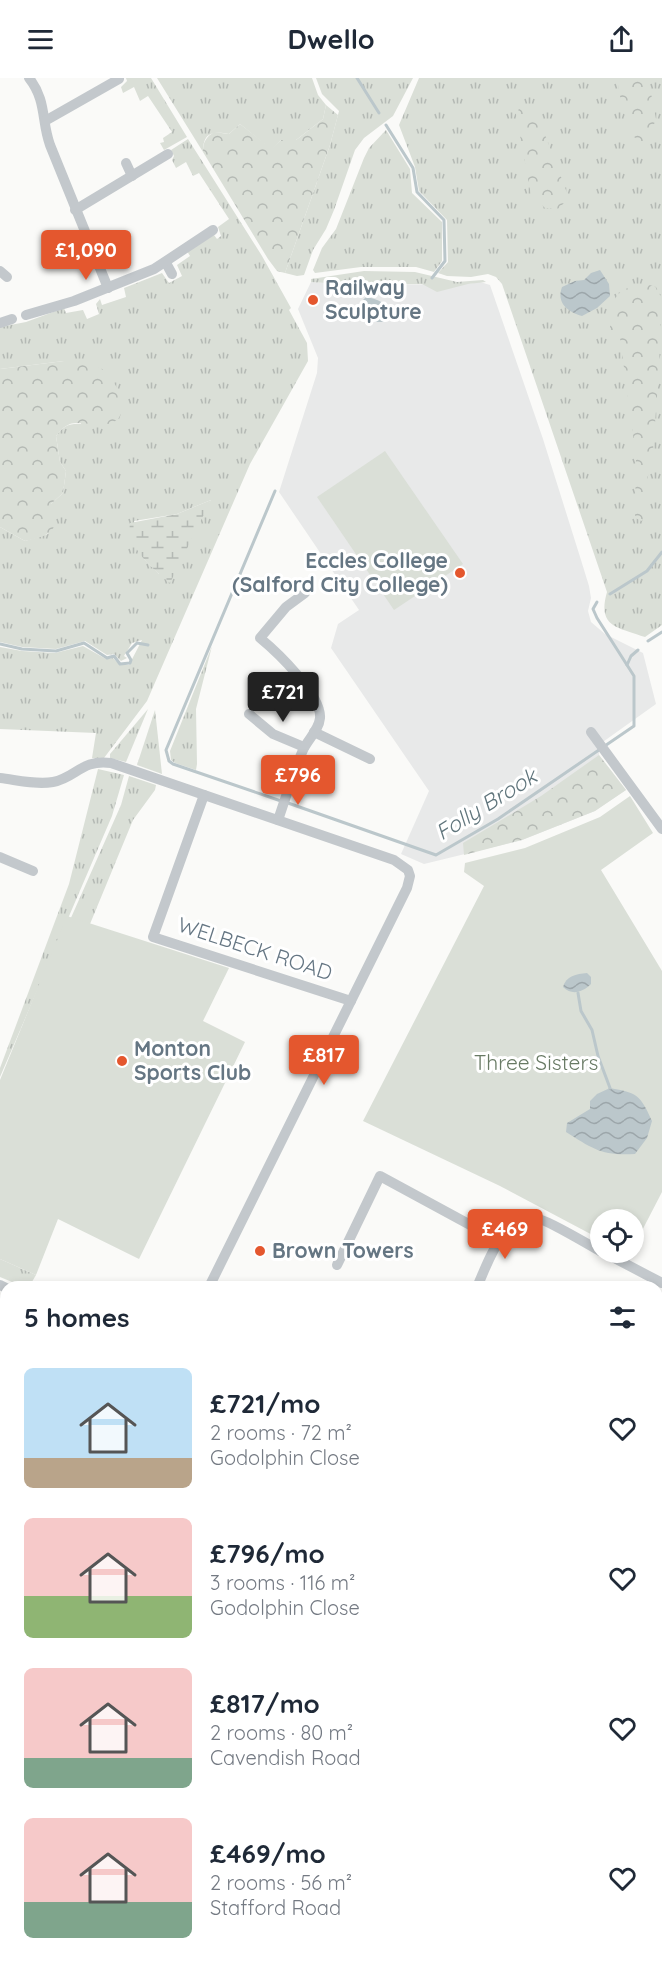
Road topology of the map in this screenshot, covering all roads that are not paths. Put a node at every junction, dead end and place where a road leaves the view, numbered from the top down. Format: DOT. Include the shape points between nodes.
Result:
graph roads {
  1 [pos="29,78"];
  2 [pos="119,79"];
  3 [pos="45,121"];
  4 [pos="168,154"];
  5 [pos="126,163"];
  6 [pos="132,176"];
  7 [pos="75,210"];
  8 [pos="213,230"];
  9 [pos="166,263"];
  10 [pos="172,274"];
  11 [pos="108,288"];
  12 [pos="26,315"];
  13 [pos="12,319"];
  14 [pos="0,323"];
  15 [pos="305,594"];
  16 [pos="249,714"];
  17 [pos="314,732"];
  18 [pos="593,735"];
  19 [pos="304,747"];
  20 [pos="370,759"];
  21 [pos="0,778"];
  22 [pos="204,795"];
  23 [pos="278,820"];
  24 [pos="662,829"];
  25 [pos="0,858"];
  26 [pos="33,871"];
  27 [pos="351,1001"];
  28 [pos="498,1240"];
  29 [pos="590,1246"];
  30 [pos="623,1263"];
  31 [pos="337,1265"];
  32 [pos="212,1281"];
  33 [pos="480,1281"];
  34 [pos="658,1281"];
  1 -- 3 [label="street" via="41,99"];
  2 -- 3 [label="street"];
  3 -- 7 [label="street"];
  4 -- 6 [label="street"];
  5 -- 6 [label="street"];
  6 -- 7 [label="street"];
  7 -- 11 [label="street"];
  8 -- 9 [label="street"];
  9 -- 10 [label="street"];
  9 -- 11 [label="street"];
  11 -- 12 [label="street" via="89,300"];
  13 -- 14 [label="street"];
  15 -- 17 [label="street" via="289,598 281,612 256,635 291,667 314,700 320,716"];
  16 -- 19 [label="street" via="273,734"];
  17 -- 19 [label="street"];
  17 -- 20 [label="street"];
  18 -- 24 [label="street"];
  19 -- 23 [label="street"];
  21 -- 22 [label="street" via="49,783 87,765 105,762"];
  22 -- 23 [label="street"];
  22 -- 27 [label="street, WELBECK ROAD" via="153,937"];
  23 -- 27 [label="street" via="393,860 404,865 410,876"];
  25 -- 26 [label="street"];
  27 -- 32 [label="street"];
  28 -- 29 [label="street" via="519,1221 539,1218"];
  28 -- 31 [label="street" via="380,1176"];
  28 -- 33 [label="street"];
  30 -- 34 [label="street"];
}
